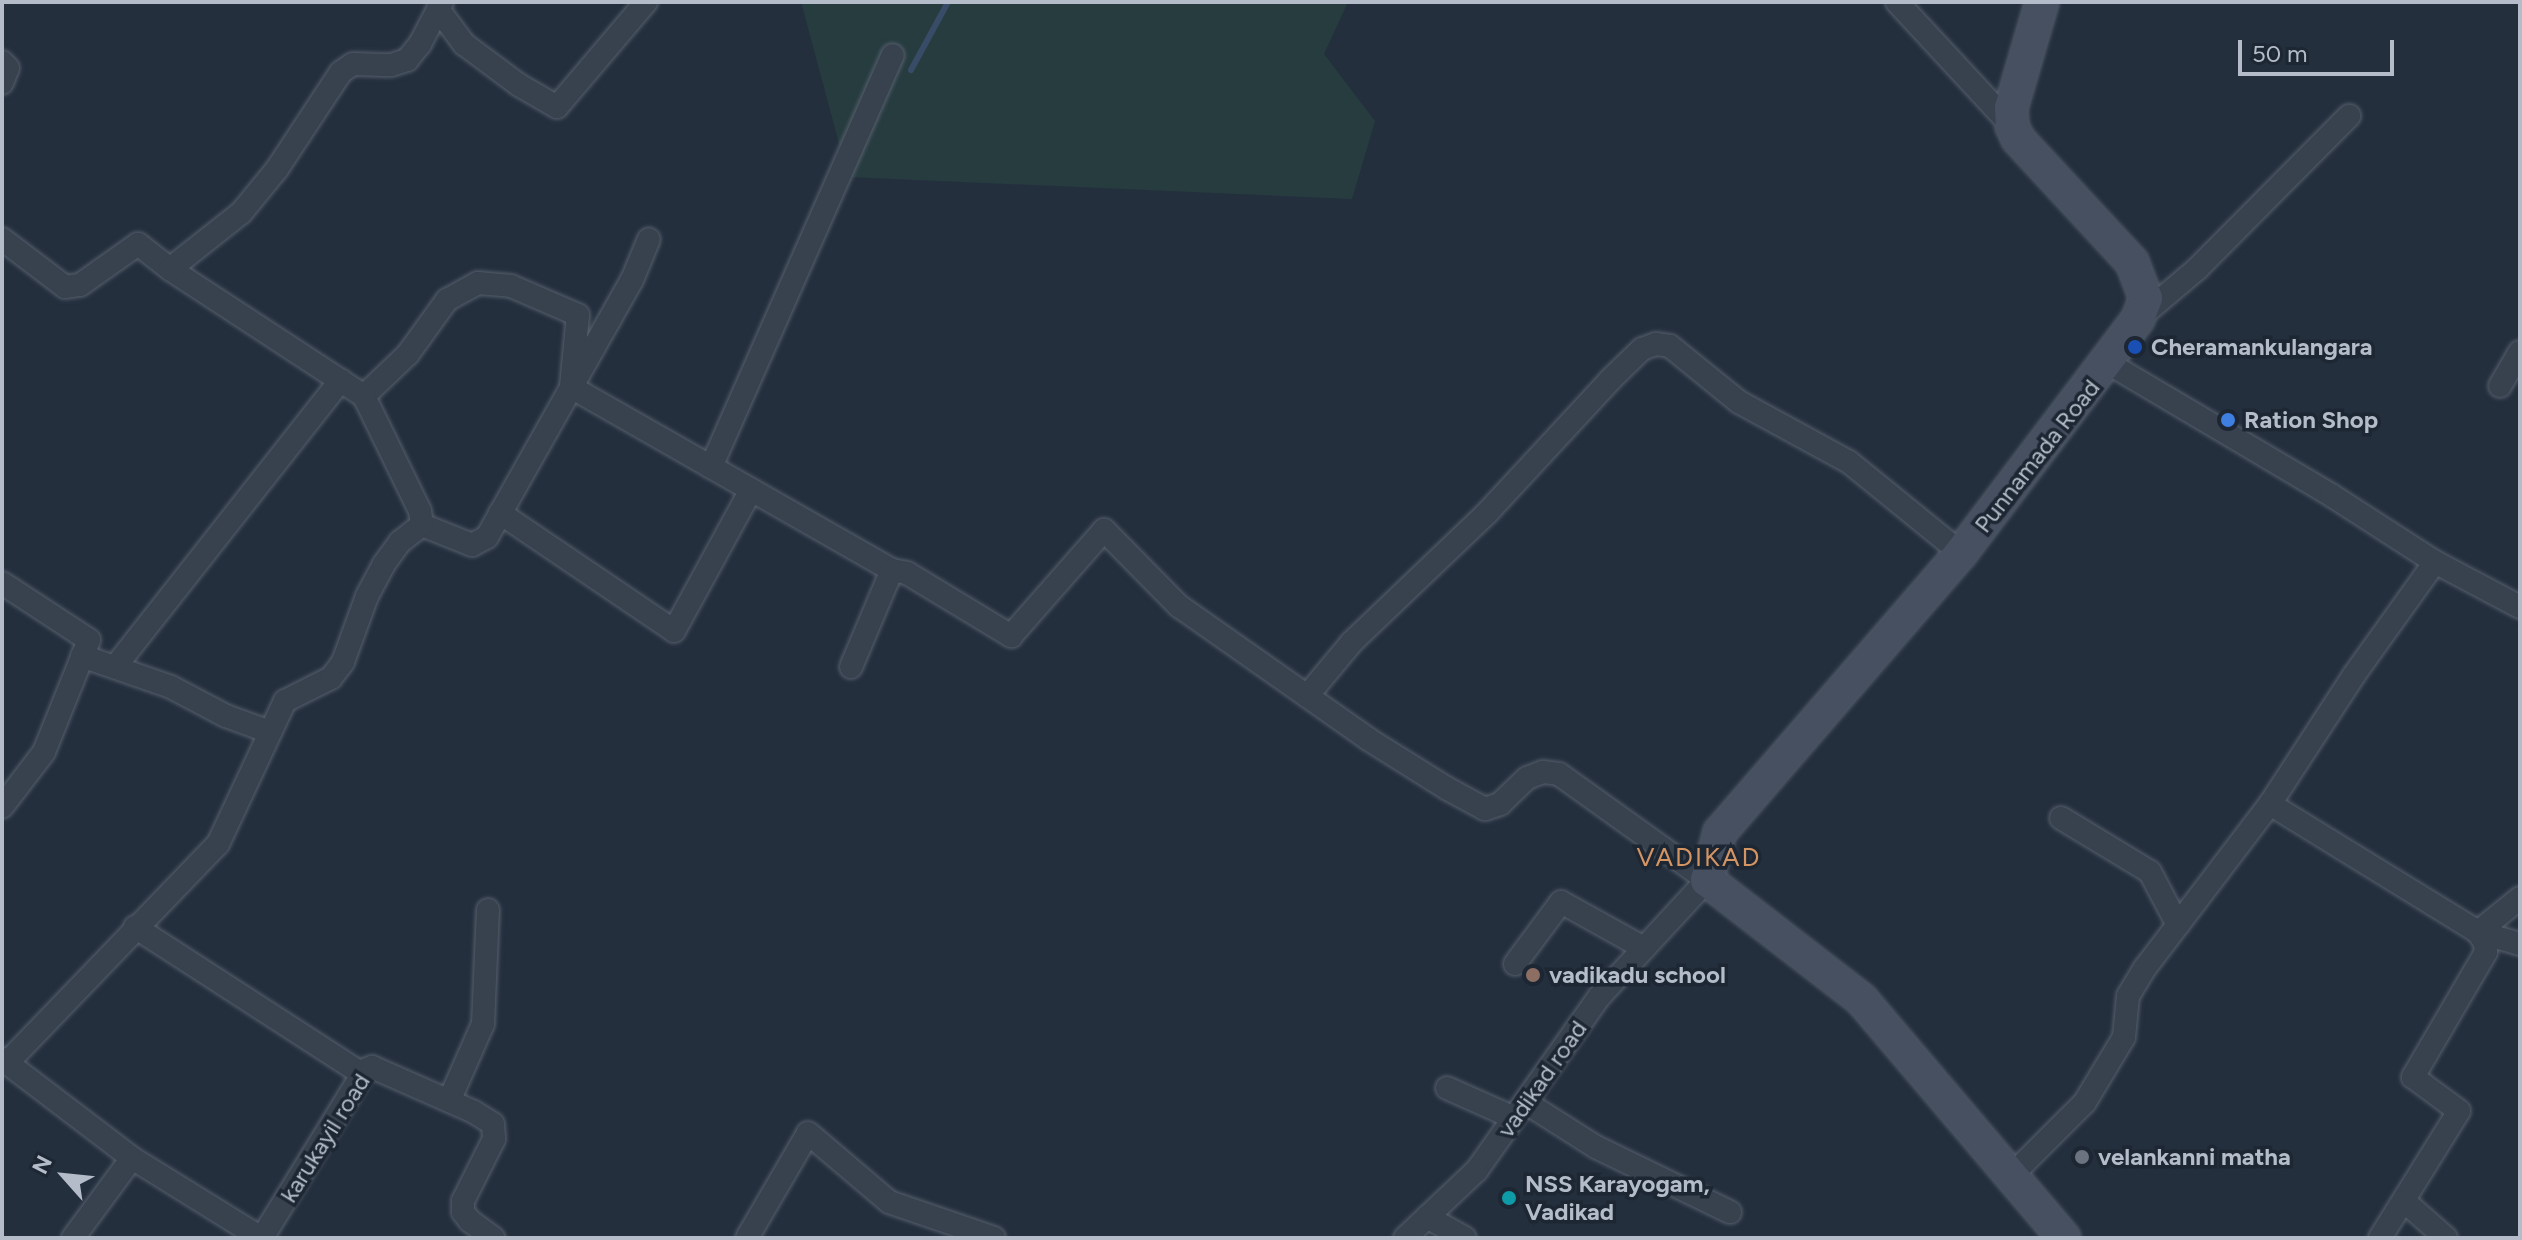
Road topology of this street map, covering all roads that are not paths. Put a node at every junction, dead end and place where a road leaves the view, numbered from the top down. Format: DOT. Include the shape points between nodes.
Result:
graph roads {
  1 [pos="646,2"];
  2 [pos="1897,2"];
  3 [pos="2042,2"];
  4 [pos="440,6"];
  5 [pos="893,55"];
  6 [pos="2,62"];
  7 [pos="2,83"];
  8 [pos="2349,116"];
  9 [pos="2012,126"];
  10 [pos="2,239"];
  11 [pos="649,239"];
  12 [pos="170,269"];
  13 [pos="2138,319"];
  14 [pos="2520,352"];
  15 [pos="2108,363"];
  16 [pos="341,380"];
  17 [pos="2500,386"];
  18 [pos="571,387"];
  19 [pos="364,396"];
  20 [pos="711,467"];
  21 [pos="751,490"];
  22 [pos="500,513"];
  23 [pos="422,525"];
  24 [pos="1961,553"];
  25 [pos="2435,562"];
  26 [pos="892,570"];
  27 [pos="2,583"];
  28 [pos="2520,607"];
  29 [pos="82,656"];
  30 [pos="115,667"];
  31 [pos="851,667"];
  32 [pos="1307,696"];
  33 [pos="270,732"];
  34 [pos="2270,804"];
  35 [pos="2,807"];
  36 [pos="2061,818"];
  37 [pos="1707,880"];
  38 [pos="2520,898"];
  39 [pos="488,910"];
  40 [pos="2178,925"];
  41 [pos="135,927"];
  42 [pos="2478,932"];
  43 [pos="2520,944"];
  44 [pos="1644,948"];
  45 [pos="1515,964"];
  46 [pos="5,1061"];
  47 [pos="362,1074"];
  48 [pos="1447,1088"];
  49 [pos="449,1101"];
  50 [pos="1519,1110"];
  51 [pos="132,1158"];
  52 [pos="2012,1175"];
  53 [pos="2404,1201"];
  54 [pos="1730,1212"];
  55 [pos="1427,1217"];
  56 [pos="73,1238"];
  57 [pos="262,1238"];
  58 [pos="493,1238"];
  59 [pos="747,1238"];
  60 [pos="994,1238"];
  61 [pos="1405,1238"];
  62 [pos="1465,1238"];
  63 [pos="2064,1238"];
  64 [pos="2380,1238"];
  65 [pos="2446,1238"];
  1 -- 4 [label="street" via="557,107 464,44"];
  2 -- 9 [label="street"];
  3 -- 9 [label="main road" via="2011,108"];
  4 -- 12 [label="street" via="407,60 353,64 341,72 241,213"];
  5 -- 20 [label="street"];
  6 -- 7 [label="street" via="8,68"];
  8 -- 13 [label="street" via="2197,269"];
  9 -- 13 [label="main road" via="2018,139 2132,262 2146,298"];
  10 -- 12 [label="street" via="65,287 80,285 138,244"];
  11 -- 18 [label="street" via="632,280"];
  12 -- 16 [label="street"];
  13 -- 15 [label="main road, Punnamada Road"];
  14 -- 17 [label="street"];
  15 -- 24 [label="main road, Punnamada Road"];
  15 -- 25 [label="street"];
  16 -- 19 [label="street"];
  16 -- 30 [label="street"];
  18 -- 19 [label="street" via="578,315 511,286 478,283 447,300 408,354"];
  18 -- 20 [label="street"];
  18 -- 22 [label="street"];
  19 -- 23 [label="street"];
  20 -- 21 [label="street"];
  21 -- 22 [label="street" via="674,631"];
  21 -- 26 [label="street"];
  22 -- 23 [label="street" via="487,537 472,545"];
  23 -- 33 [label="street" via="384,564 343,662 331,678 285,701"];
  24 -- 32 [label="street" via="1849,462 1743,405 1670,346 1656,344 1642,349 1610,380 1487,513 1352,642"];
  24 -- 37 [label="main road, Punnamada Road" via="1720,832"];
  25 -- 28 [label="street"];
  25 -- 34 [label="street"];
  26 -- 31 [label="street"];
  26 -- 32 [label="street" via="907,573 1011,636 1104,530 1179,606"];
  27 -- 29 [label="street" via="89,640"];
  29 -- 30 [label="street"];
  29 -- 35 [label="street" via="44,752"];
  30 -- 33 [label="street"];
  32 -- 37 [label="street" via="1485,809 1500,804 1527,778 1559,774"];
  33 -- 41 [label="street" via="218,844"];
  34 -- 40 [label="street"];
  34 -- 42 [label="street"];
  36 -- 40 [label="street" via="2150,872"];
  37 -- 44 [label="street, vadikad road"];
  37 -- 52 [label="main road" via="1862,1000"];
  38 -- 42 [label="street"];
  39 -- 49 [label="street" via="483,1024"];
  40 -- 52 [label="street" via="2128,996 2124,1037 2085,1102"];
  41 -- 46 [label="street"];
  41 -- 47 [label="street"];
  42 -- 43 [label="street"];
  42 -- 53 [label="street" via="2486,952 2413,1077 2459,1111"];
  44 -- 45 [label="street" via="1561,902"];
  44 -- 50 [label="street, vadikad road" via="1599,997"];
  46 -- 51 [label="street"];
  47 -- 49 [label="street, karukayil road" via="375,1067"];
  47 -- 57 [label="street, karukayil road"];
  48 -- 50 [label="street"];
  49 -- 58 [label="street, karukayil road" via="486,1118 495,1131 463,1201 470,1221"];
  50 -- 54 [label="street"];
  50 -- 55 [label="street, vadikad road" via="1477,1170"];
  51 -- 56 [label="street"];
  51 -- 57 [label="street"];
  52 -- 63 [label="main road"];
  53 -- 64 [label="street"];
  53 -- 65 [label="street"];
  55 -- 61 [label="street, vadikad road"];
  55 -- 62 [label="street"];
  59 -- 60 [label="street" via="808,1133 889,1202"];
}
